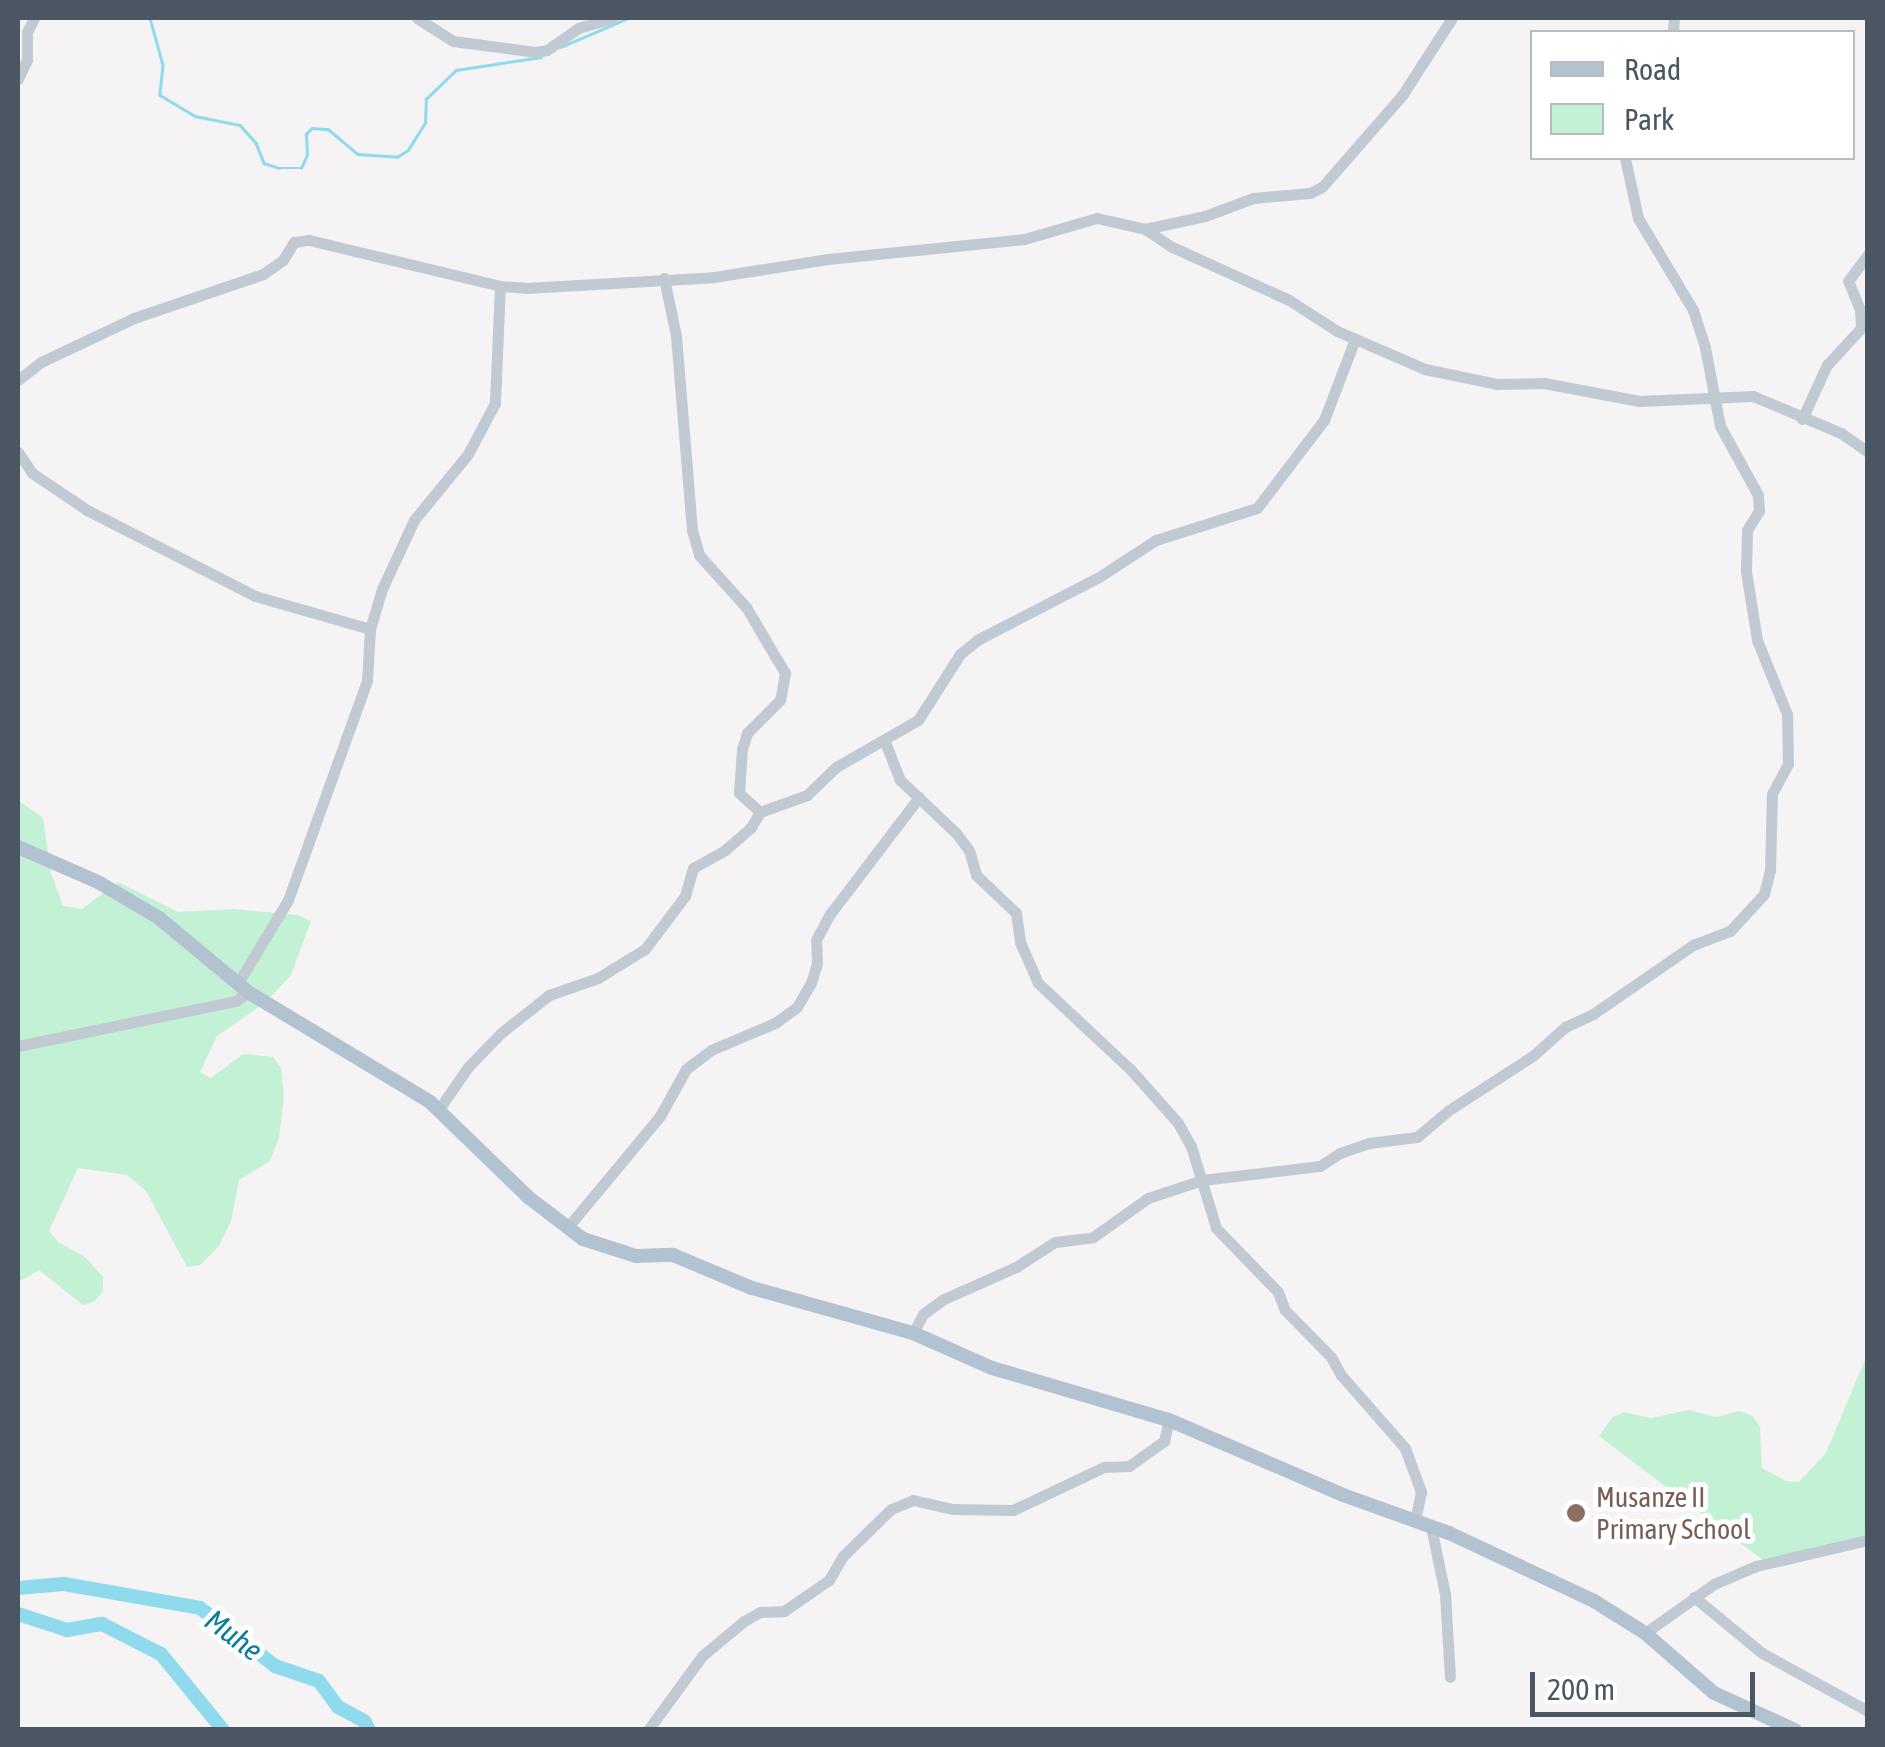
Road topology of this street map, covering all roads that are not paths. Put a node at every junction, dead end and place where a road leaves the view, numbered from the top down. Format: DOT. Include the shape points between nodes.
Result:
graph roads {
  1 [pos="34,18"];
  2 [pos="417,18"];
  3 [pos="614,18"];
  4 [pos="1452,18"];
  5 [pos="18,79"];
  6 [pos="1624,160"];
  7 [pos="1145,228"];
  8 [pos="1868,254"];
  9 [pos="664,278"];
  10 [pos="500,286"];
  11 [pos="1355,339"];
  12 [pos="18,380"];
  13 [pos="1716,396"];
  14 [pos="1802,418"];
  15 [pos="18,452"];
  16 [pos="1868,452"];
  17 [pos="370,630"];
  18 [pos="885,742"];
  19 [pos="919,797"];
  20 [pos="760,812"];
  21 [pos="18,847"];
  22 [pos="243,988"];
  23 [pos="18,1046"];
  24 [pos="438,1109"];
  25 [pos="1202,1180"];
  26 [pos="567,1228"];
  27 [pos="912,1333"];
  28 [pos="1169,1420"];
  29 [pos="1415,1520"];
  30 [pos="1431,1527"];
  31 [pos="1868,1540"];
  32 [pos="1694,1598"];
  33 [pos="1644,1633"];
  34 [pos="1450,1677"];
  35 [pos="1868,1711"];
  36 [pos="648,1730"];
  37 [pos="1795,1730"];
  1 -- 5 [label="street"];
  2 -- 3 [label="street" via="453,41 535,52 578,28"];
  4 -- 7 [label="street" via="1402,94 1322,187"];
  6 -- 13 [label="street" via="1638,218 1692,310"];
  7 -- 9 [label="street" via="1097,218 1024,239 714,278"];
  7 -- 11 [label="street"];
  8 -- 14 [label="street" via="1848,281 1861,328 1827,365"];
  9 -- 10 [label="street"];
  9 -- 20 [label="street" via="699,555 746,607 785,673 780,700 747,733 742,749 739,793"];
  10 -- 12 [label="street" via="310,240 294,242 263,274 134,318 41,362"];
  10 -- 17 [label="street" via="495,403 468,454 414,520"];
  11 -- 13 [label="street" via="1425,369 1497,384 1544,383 1639,401"];
  11 -- 18 [label="street" via="1324,420 1268,498 1240,516 1156,540 977,640 960,654 918,720"];
  13 -- 14 [label="street" via="1753,396"];
  13 -- 25 [label="street" via="1720,426 1758,494 1759,510 1747,530 1746,571 1757,640 1786,714 1788,764 1772,794 1764,894 1730,931 1694,945 1565,1027 1417,1137 1369,1144 1320,1166"];
  14 -- 16 [label="street"];
  15 -- 17 [label="street" via="32,473 87,510 221,579 255,596"];
  17 -- 22 [label="street" via="367,682 288,900"];
  18 -- 19 [label="street" via="900,780"];
  18 -- 20 [label="street" via="836,768 808,796"];
  19 -- 25 [label="street" via="970,850 976,874 1016,913 1038,983 1162,1102 1191,1146"];
  19 -- 26 [label="street" via="830,914 797,1007 686,1069 660,1116"];
  20 -- 24 [label="street" via="726,850 693,868 686,896 645,949 537,1004 468,1067"];
  21 -- 22 [label="main road" via="159,918"];
  22 -- 23 [label="street" via="236,1001"];
  22 -- 24 [label="main road"];
  24 -- 26 [label="main road"];
  25 -- 27 [label="street" via="1148,1198 1093,1237 1056,1242 1016,1268 944,1299 923,1314"];
  25 -- 29 [label="street" via="1216,1228 1278,1292 1285,1310 1405,1448 1421,1492"];
  26 -- 27 [label="main road" via="605,1249 673,1255 752,1288"];
  27 -- 28 [label="main road" via="992,1368"];
  28 -- 29 [label="main road"];
  28 -- 36 [label="street" via="1164,1441 1129,1466 1104,1467 1013,1510 912,1500 892,1509 843,1556 829,1580 784,1610 744,1621 702,1656"];
  29 -- 30 [label="main road"];
  30 -- 33 [label="main road" via="1541,1574"];
  30 -- 34 [label="street" via="1445,1594"];
  31 -- 32 [label="street" via="1756,1566"];
  32 -- 33 [label="street"];
  32 -- 35 [label="street" via="1762,1653"];
  33 -- 37 [label="main road" via="1714,1693"];
}
